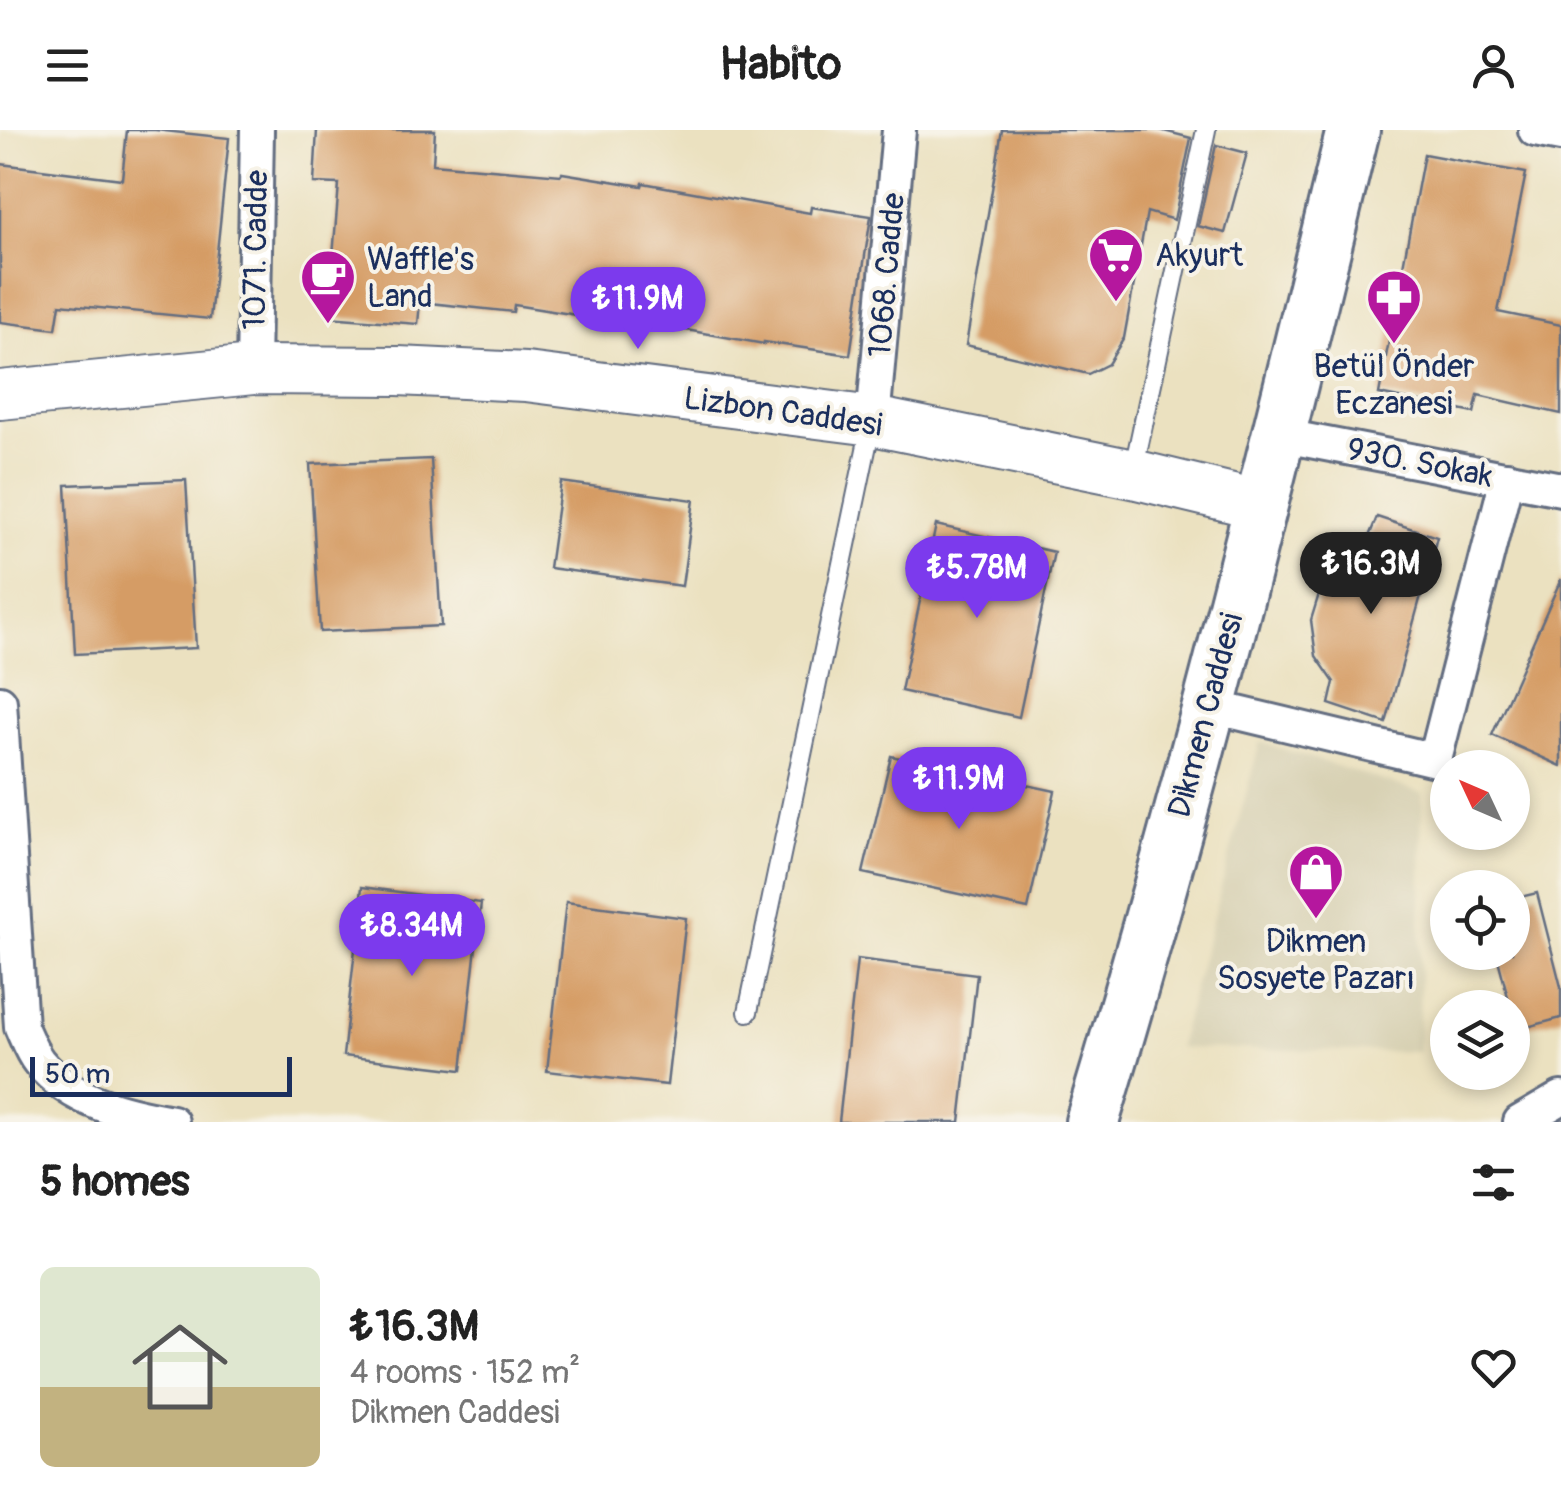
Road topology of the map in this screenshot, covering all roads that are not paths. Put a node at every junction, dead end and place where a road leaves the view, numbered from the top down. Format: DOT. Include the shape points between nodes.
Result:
graph roads {
  1 [pos="258,130"];
  2 [pos="899,130"];
  3 [pos="1206,130"];
  4 [pos="1535,130"];
  5 [pos="1346,135"];
  6 [pos="1561,135"];
  7 [pos="253,370"];
  8 [pos="0,394"];
  9 [pos="872,421"];
  10 [pos="1279,435"];
  11 [pos="1133,474"];
  12 [pos="1507,478"];
  13 [pos="1561,488"];
  14 [pos="1261,505"];
  15 [pos="0,702"];
  16 [pos="1209,706"];
  17 [pos="0,714"];
  18 [pos="748,1012"];
  19 [pos="1561,1098"];
  20 [pos="172,1122"];
  21 [pos="1092,1122"];
  22 [pos="1520,1122"];
  1 -- 7 [label="street, 1071. Cadde"];
  2 -- 9 [label="street, 1068. Cadde"];
  3 -- 11 [label="lane"];
  4 -- 6 [label="street"];
  5 -- 10 [label="main road, Dikmen Caddesi"];
  7 -- 8 [label="main road, Lizbon Caddesi"];
  7 -- 9 [label="main road, Lizbon Caddesi" via="526,377"];
  9 -- 11 [label="main road, Lizbon Caddesi"];
  9 -- 18 [label="lane"];
  10 -- 12 [label="street, 930. Sokak"];
  10 -- 14 [label="main road, Dikmen Caddesi"];
  11 -- 14 [label="main road, Lizbon Caddesi"];
  12 -- 13 [label="street, 930. Sokak"];
  12 -- 16 [label="street" via="1435,760"];
  14 -- 16 [label="main road, Dikmen Caddesi"];
  15 -- 17 [label="street"];
  16 -- 21 [label="main road, Dikmen Caddesi"];
  17 -- 20 [label="street" via="21,1027 36,1060 63,1086 102,1106"];
  19 -- 22 [label="street"];
}
